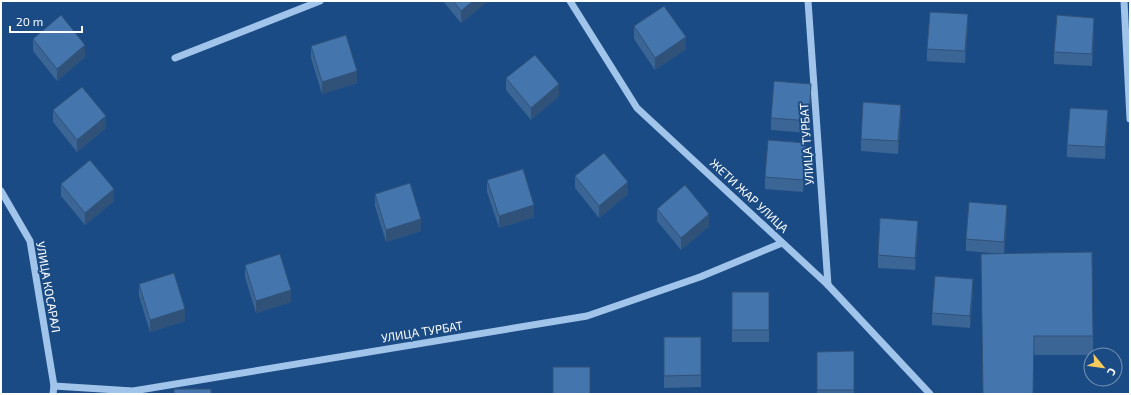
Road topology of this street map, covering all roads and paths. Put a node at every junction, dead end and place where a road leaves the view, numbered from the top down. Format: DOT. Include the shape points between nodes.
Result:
graph roads {
  1 [pos="320,1"];
  2 [pos="570,1"];
  3 [pos="808,1"];
  4 [pos="1124,1"];
  5 [pos="175,58"];
  6 [pos="1130,119"];
  7 [pos="1,191"];
  8 [pos="782,243"];
  9 [pos="828,285"];
  10 [pos="54,386"];
  11 [pos="53,394"];
  12 [pos="930,394"];
  1 -- 5 [label="street"];
  2 -- 8 [label="street, ЖЕТИ ЖАР УЛИЦА" via="637,108"];
  3 -- 9 [label="street, УЛИЦА ТУРБАТ"];
  4 -- 6 [label="street"];
  7 -- 10 [label="street, УЛИЦА КОСАРАЛ" via="30,242"];
  8 -- 9 [label="street, ЖЕТИ ЖАР УЛИЦА"];
  8 -- 10 [label="street, УЛИЦА ТУРБАТ" via="700,277 587,316 133,391"];
  9 -- 12 [label="street, ЖЕТИ ЖАР УЛИЦА"];
  10 -- 11 [label="street, УЛИЦА КОСАРАЛ"];
}
